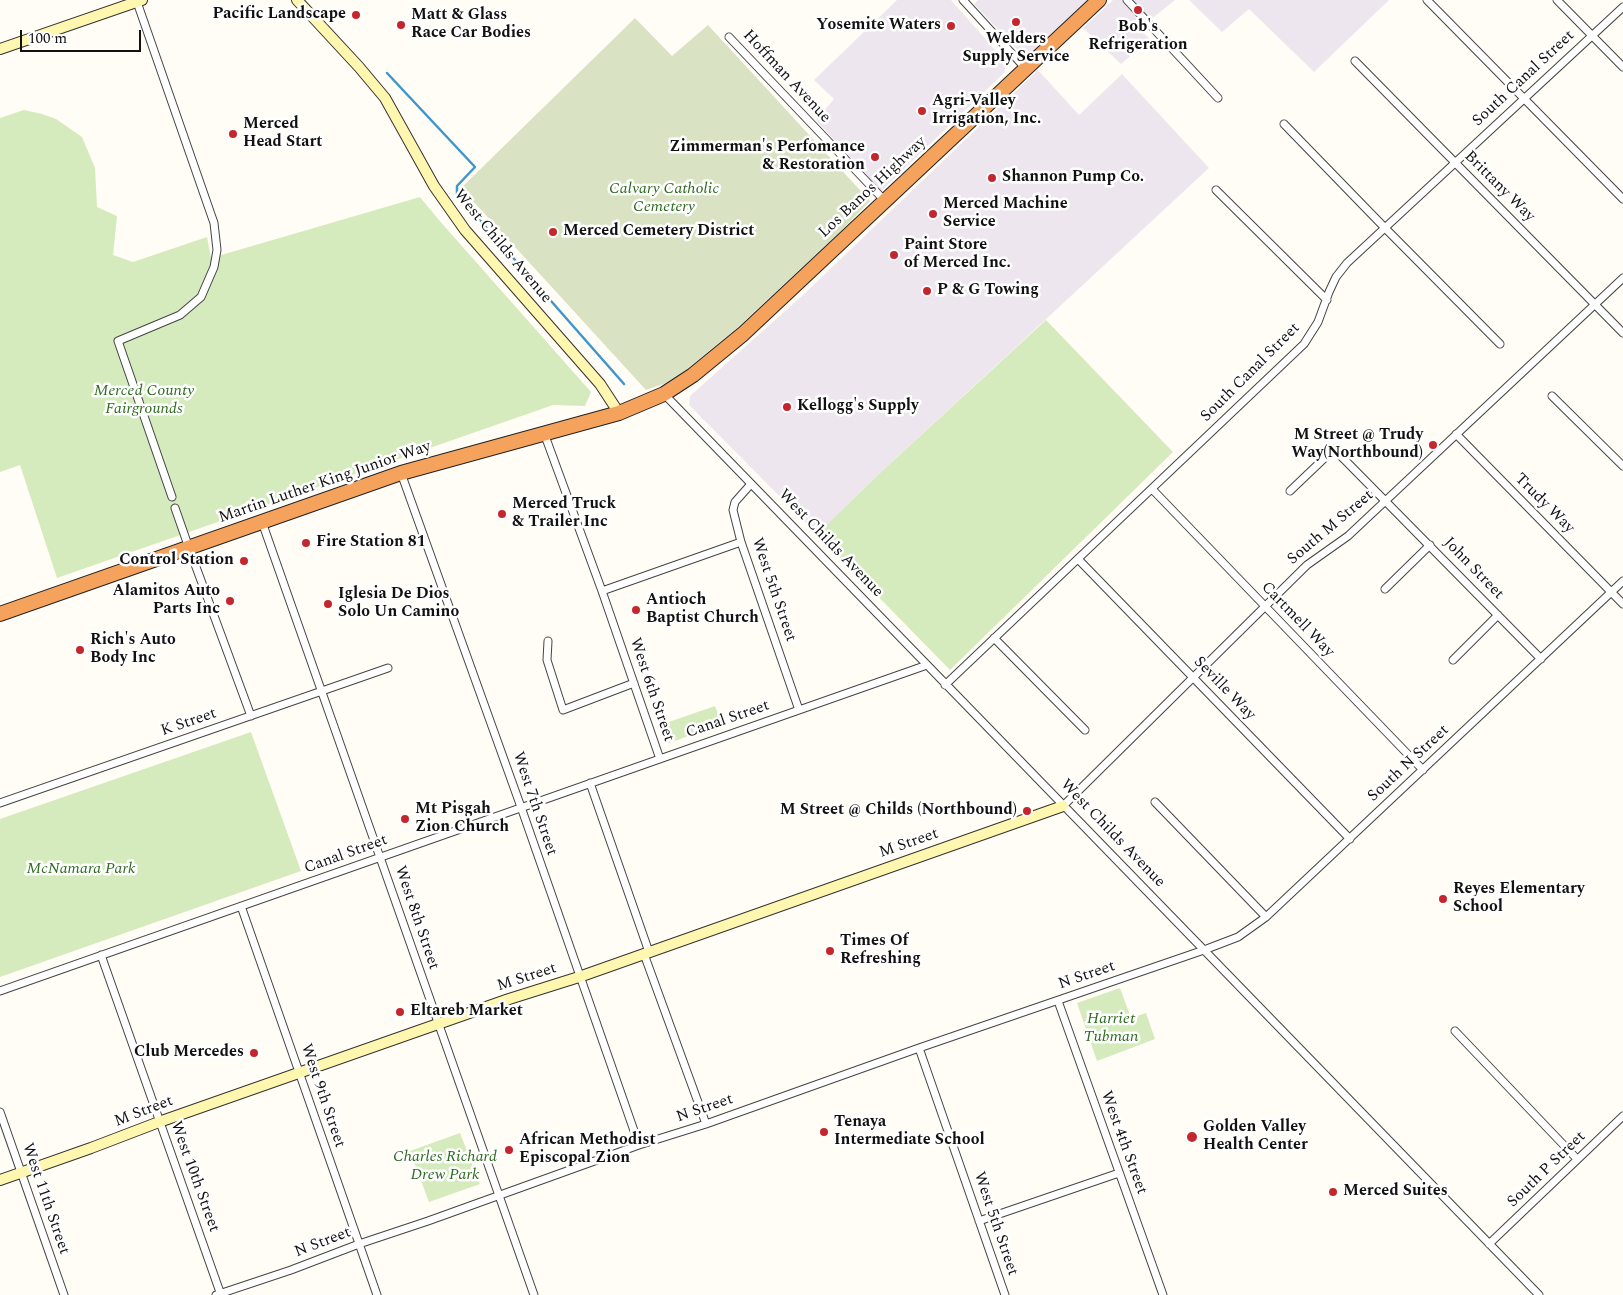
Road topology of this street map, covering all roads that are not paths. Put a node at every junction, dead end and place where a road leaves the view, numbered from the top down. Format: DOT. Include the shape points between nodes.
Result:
graph roads {
  1 [pos="297,0"];
  2 [pos="963,0"];
  3 [pos="1099,0"];
  4 [pos="1127,0"];
  5 [pos="1427,0"];
  6 [pos="1557,0"];
  7 [pos="139,1"];
  8 [pos="1623,7"];
  9 [pos="1592,36"];
  10 [pos="729,37"];
  11 [pos="0,50"];
  12 [pos="1355,61"];
  13 [pos="1623,67"];
  14 [pos="1026,69"];
  15 [pos="1218,98"];
  16 [pos="1525,98"];
  17 [pos="1284,124"];
  18 [pos="1455,162"];
  19 [pos="1216,190"];
  20 [pos="1623,199"];
  21 [pos="885,202"];
  22 [pos="1385,228"];
  23 [pos="1623,278"];
  24 [pos="1326,300"];
  25 [pos="1594,304"];
  26 [pos="1623,333"];
  27 [pos="1500,344"];
  28 [pos="664,394"];
  29 [pos="1552,396"];
  30 [pos="618,413"];
  31 [pos="544,433"];
  32 [pos="1456,434"];
  33 [pos="1623,466"];
  34 [pos="401,473"];
  35 [pos="751,484"];
  36 [pos="1152,489"];
  37 [pos="1290,491"];
  38 [pos="172,497"];
  39 [pos="1385,500"];
  40 [pos="175,508"];
  41 [pos="262,522"];
  42 [pos="741,542"];
  43 [pos="1430,545"];
  44 [pos="189,548"];
  45 [pos="1078,559"];
  46 [pos="1623,581"];
  47 [pos="1385,589"];
  48 [pos="602,591"];
  49 [pos="1612,592"];
  50 [pos="1623,604"];
  51 [pos="1265,607"];
  52 [pos="0,614"];
  53 [pos="1498,615"];
  54 [pos="994,638"];
  55 [pos="548,641"];
  56 [pos="1541,659"];
  57 [pos="1453,660"];
  58 [pos="927,665"];
  59 [pos="388,668"];
  60 [pos="1194,678"];
  61 [pos="634,683"];
  62 [pos="945,685"];
  63 [pos="322,691"];
  64 [pos="799,710"];
  65 [pos="251,716"];
  66 [pos="1085,730"];
  67 [pos="660,759"];
  68 [pos="1423,770"];
  69 [pos="590,783"];
  70 [pos="1155,802"];
  71 [pos="0,803"];
  72 [pos="1063,806"];
  73 [pos="521,807"];
  74 [pos="1350,839"];
  75 [pos="380,857"];
  76 [pos="241,906"];
  77 [pos="1266,917"];
  78 [pos="1204,950"];
  79 [pos="646,953"];
  80 [pos="101,955"];
  81 [pos="580,976"];
  82 [pos="0,991"];
  83 [pos="1058,1001"];
  84 [pos="438,1023"];
  85 [pos="1455,1031"];
  86 [pos="919,1048"];
  87 [pos="300,1072"];
  88 [pos="0,1112"];
  89 [pos="1623,1116"];
  90 [pos="160,1122"];
  91 [pos="706,1124"];
  92 [pos="639,1145"];
  93 [pos="1578,1159"];
  94 [pos="21,1173"];
  95 [pos="1119,1173"];
  96 [pos="0,1180"];
  97 [pos="498,1195"];
  98 [pos="979,1221"];
  99 [pos="359,1244"];
  100 [pos="1489,1244"];
  101 [pos="219,1294"];
  102 [pos="64,1295"];
  103 [pos="377,1295"];
  104 [pos="534,1295"];
  105 [pos="1005,1295"];
  106 [pos="1163,1295"];
  107 [pos="1540,1295"];
  1 -- 30 [label="street, West Childs Avenue" via="385,98 434,186 465,230 600,384"];
  2 -- 14 [label="street"];
  3 -- 14 [label="highway, Los Banos Highway"];
  4 -- 15 [label="street"];
  5 -- 16 [label="street"];
  6 -- 9 [label="street"];
  7 -- 11 [label="street"];
  7 -- 38 [label="street" via="214,223 217,250 214,267 200,297 180,315 118,341"];
  8 -- 9 [label="street, South Canal Street"];
  9 -- 13 [label="street"];
  9 -- 16 [label="street, South Canal Street"];
  10 -- 21 [label="street, Hoffman Avenue"];
  12 -- 18 [label="street, Brittany Way"];
  14 -- 21 [label="highway, Los Banos Highway"];
  16 -- 18 [label="street, South Canal Street"];
  16 -- 20 [label="street"];
  17 -- 22 [label="street"];
  18 -- 22 [label="street, South Canal Street"];
  18 -- 25 [label="street, Brittany Way"];
  19 -- 24 [label="street"];
  21 -- 28 [label="highway, Los Banos Highway" via="743,334"];
  22 -- 24 [label="street, South Canal Street" via="1347,263 1336,277"];
  22 -- 27 [label="street"];
  23 -- 25 [label="street, South M Street"];
  24 -- 36 [label="street, South Canal Street" via="1318,322 1304,344"];
  25 -- 26 [label="street, Brittany Way"];
  25 -- 32 [label="street, South M Street"];
  28 -- 30 [label="highway, Martin Luther King Junior Way"];
  28 -- 35 [label="street, West Childs Avenue"];
  29 -- 33 [label="street"];
  30 -- 31 [label="highway, Martin Luther King Junior Way"];
  31 -- 34 [label="highway, Martin Luther King Junior Way"];
  31 -- 48 [label="street, West 6th Street"];
  32 -- 39 [label="street, South M Street"];
  32 -- 49 [label="street, Trudy Way"];
  34 -- 41 [label="highway, Martin Luther King Junior Way"];
  34 -- 73 [label="street, West 7th Street"];
  35 -- 42 [label="street, West 5th Street" via="734,502"];
  35 -- 58 [label="street, West Childs Avenue"];
  36 -- 45 [label="street, South Canal Street"];
  36 -- 51 [label="street, Cartmell Way"];
  37 -- 39 [label="street, John Street" via="1334,449"];
  39 -- 43 [label="street, John Street"];
  39 -- 51 [label="street, South M Street" via="1348,536 1306,566"];
  40 -- 44 [label="street"];
  41 -- 44 [label="highway, Martin Luther King Junior Way"];
  41 -- 63 [label="street, West 8th Street"];
  42 -- 48 [label="street"];
  42 -- 64 [label="street, West 5th Street"];
  43 -- 47 [label="street"];
  43 -- 53 [label="street, John Street"];
  44 -- 52 [label="highway, Martin Luther King Junior Way"];
  44 -- 65 [label="street"];
  45 -- 54 [label="street, South Canal Street"];
  45 -- 60 [label="street, Seville Way"];
  46 -- 49 [label="street, South N Street"];
  48 -- 61 [label="street, West 6th Street"];
  49 -- 50 [label="street, Trudy Way"];
  49 -- 56 [label="street, South N Street"];
  51 -- 60 [label="street, South M Street"];
  51 -- 68 [label="street, Cartmell Way"];
  53 -- 56 [label="street, John Street"];
  53 -- 57 [label="street"];
  54 -- 62 [label="street, South Canal Street"];
  54 -- 66 [label="street"];
  55 -- 61 [label="street" via="547,660 563,710"];
  56 -- 68 [label="street, South N Street"];
  58 -- 62 [label="street, West Childs Avenue"];
  58 -- 64 [label="street, Canal Street"];
  59 -- 63 [label="street, K Street"];
  60 -- 72 [label="street, South M Street"];
  60 -- 74 [label="street, Seville Way"];
  61 -- 67 [label="street, West 6th Street"];
  62 -- 72 [label="street, West Childs Avenue"];
  63 -- 65 [label="street, K Street"];
  63 -- 75 [label="street, West 8th Street"];
  64 -- 67 [label="street, Canal Street"];
  65 -- 71 [label="street, K Street"];
  67 -- 69 [label="street, Canal Street"];
  68 -- 74 [label="street, South N Street"];
  69 -- 73 [label="street, Canal Street"];
  69 -- 79 [label="street"];
  70 -- 77 [label="street"];
  72 -- 78 [label="street, West Childs Avenue"];
  72 -- 79 [label="street, M Street"];
  73 -- 75 [label="street, Canal Street"];
  73 -- 81 [label="street, West 7th Street"];
  74 -- 77 [label="street, South N Street"];
  75 -- 76 [label="street, Canal Street"];
  75 -- 84 [label="street, West 8th Street"];
  76 -- 80 [label="street, Canal Street"];
  76 -- 87 [label="street, West 9th Street"];
  77 -- 78 [label="street, South N Street" via="1238,937"];
  78 -- 83 [label="street, N Street"];
  78 -- 100 [label="street, West Childs Avenue"];
  79 -- 81 [label="street, M Street"];
  79 -- 91 [label="street"];
  80 -- 82 [label="street, Canal Street"];
  80 -- 90 [label="street, West 10th Street"];
  81 -- 84 [label="street, M Street"];
  81 -- 92 [label="street, West 7th Street"];
  83 -- 86 [label="street, N Street"];
  83 -- 95 [label="street, West 4th Street"];
  84 -- 87 [label="street, M Street"];
  84 -- 97 [label="street, West 8th Street"];
  85 -- 93 [label="street"];
  86 -- 91 [label="street, N Street"];
  86 -- 98 [label="street, West 5th Street"];
  87 -- 90 [label="street, M Street"];
  87 -- 99 [label="street, West 9th Street"];
  88 -- 94 [label="street, West 11th Street"];
  89 -- 93 [label="street, South P Street"];
  90 -- 94 [label="street, M Street"];
  90 -- 101 [label="street, West 10th Street"];
  91 -- 92 [label="street, N Street"];
  92 -- 97 [label="street, N Street"];
  93 -- 100 [label="street, South P Street"];
  94 -- 96 [label="street, M Street"];
  94 -- 102 [label="street, West 11th Street"];
  95 -- 98 [label="street"];
  95 -- 106 [label="street, West 4th Street"];
  97 -- 99 [label="street, N Street"];
  97 -- 104 [label="street, West 8th Street"];
  98 -- 105 [label="street, West 5th Street"];
  99 -- 101 [label="street, N Street"];
  99 -- 103 [label="street, West 9th Street"];
  100 -- 107 [label="street, West Childs Avenue"];
}
